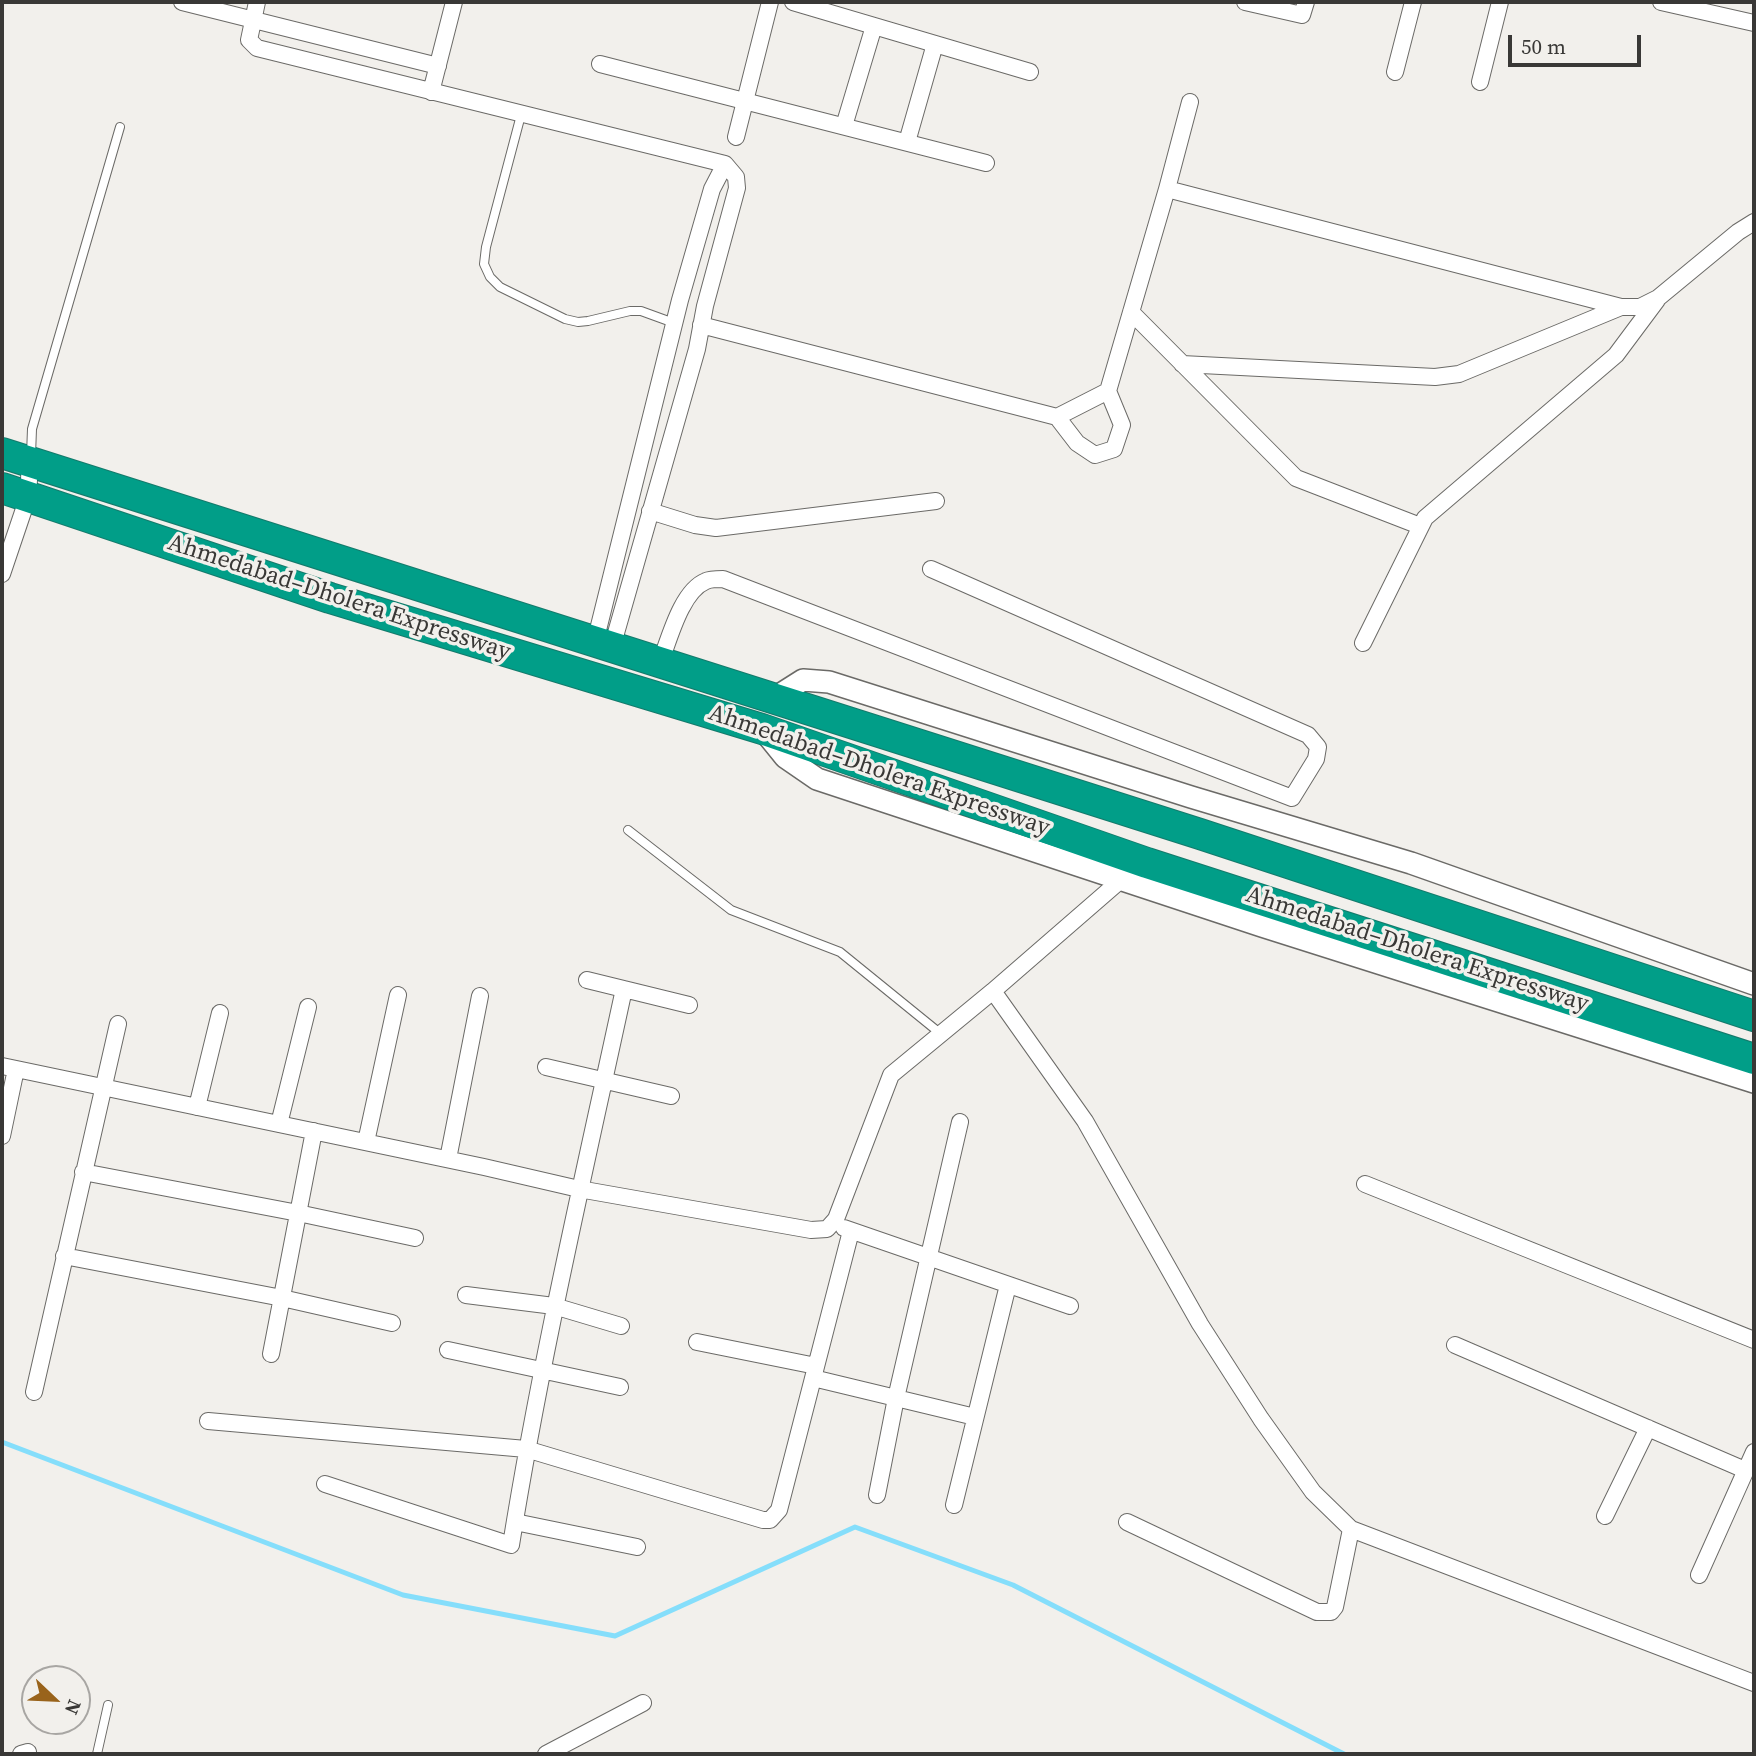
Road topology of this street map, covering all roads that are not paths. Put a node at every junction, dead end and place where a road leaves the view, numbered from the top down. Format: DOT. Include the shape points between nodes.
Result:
graph roads {
  1 [pos="182,2"];
  2 [pos="257,2"];
  3 [pos="454,2"];
  4 [pos="770,2"];
  5 [pos="793,2"];
  6 [pos="1245,2"];
  7 [pos="1306,2"];
  8 [pos="1413,2"];
  9 [pos="1500,2"];
  10 [pos="1661,2"];
  11 [pos="253,18"];
  12 [pos="1754,23"];
  13 [pos="873,26"];
  14 [pos="935,44"];
  15 [pos="600,64"];
  16 [pos="438,66"];
  17 [pos="1030,72"];
  18 [pos="1395,72"];
  19 [pos="1480,82"];
  20 [pos="431,92"];
  21 [pos="746,100"];
  22 [pos="1190,102"];
  23 [pos="521,115"];
  24 [pos="844,126"];
  25 [pos="120,127"];
  26 [pos="736,137"];
  27 [pos="907,142"];
  28 [pos="986,163"];
  29 [pos="725,164"];
  30 [pos="1167,189"];
  31 [pos="1754,222"];
  32 [pos="1658,298"];
  33 [pos="680,300"];
  34 [pos="705,306"];
  35 [pos="1621,307"];
  36 [pos="1131,312"];
  37 [pos="674,323"];
  38 [pos="701,325"];
  39 [pos="669,342"];
  40 [pos="696,349"];
  41 [pos="1182,364"];
  42 [pos="1108,391"];
  43 [pos="1057,417"];
  44 [pos="2,453"];
  45 [pos="30,462"];
  46 [pos="15,492"];
  47 [pos="936,501"];
  48 [pos="650,511"];
  49 [pos="1420,526"];
  50 [pos="931,569"];
  51 [pos="2,574"];
  52 [pos="1363,643"];
  53 [pos="603,645"];
  54 [pos="660,663"];
  55 [pos="773,699"];
  56 [pos="762,729"];
  57 [pos="1292,797"];
  58 [pos="1281,824"];
  59 [pos="628,830"];
  60 [pos="1122,879"];
  61 [pos="587,980"];
  62 [pos="1754,984"];
  63 [pos="624,989"];
  64 [pos="993,991"];
  65 [pos="398,995"];
  66 [pos="480,996"];
  67 [pos="689,1005"];
  68 [pos="309,1007"];
  69 [pos="220,1013"];
  70 [pos="1754,1016"];
  71 [pos="118,1024"];
  72 [pos="941,1034"];
  73 [pos="1754,1059"];
  74 [pos="546,1067"];
  75 [pos="9,1068"];
  76 [pos="604,1082"];
  77 [pos="1754,1082"];
  78 [pos="103,1087"];
  79 [pos="671,1096"];
  80 [pos="197,1107"];
  81 [pos="960,1122"];
  82 [pos="279,1124"];
  83 [pos="314,1131"];
  84 [pos="2,1136"];
  85 [pos="366,1142"];
  86 [pos="448,1159"];
  87 [pos="83,1172"];
  88 [pos="1365,1184"];
  89 [pos="579,1189"];
  90 [pos="298,1213"];
  91 [pos="831,1224"];
  92 [pos="851,1231"];
  93 [pos="415,1238"];
  94 [pos="64,1256"];
  95 [pos="929,1258"];
  96 [pos="1008,1285"];
  97 [pos="466,1295"];
  98 [pos="282,1298"];
  99 [pos="554,1306"];
  100 [pos="1070,1306"];
  101 [pos="392,1323"];
  102 [pos="621,1326"];
  103 [pos="1754,1340"];
  104 [pos="697,1342"];
  105 [pos="1455,1345"];
  106 [pos="448,1350"];
  107 [pos="271,1354"];
  108 [pos="542,1369"];
  109 [pos="815,1372"];
  110 [pos="620,1387"];
  111 [pos="34,1392"];
  112 [pos="896,1398"];
  113 [pos="975,1417"];
  114 [pos="208,1421"];
  115 [pos="1648,1428"];
  116 [pos="526,1450"];
  117 [pos="1754,1452"];
  118 [pos="1745,1470"];
  119 [pos="325,1485"];
  120 [pos="877,1495"];
  121 [pos="954,1505"];
  122 [pos="1605,1516"];
  123 [pos="515,1522"];
  124 [pos="1127,1522"];
  125 [pos="1351,1529"];
  126 [pos="637,1547"];
  127 [pos="1699,1574"];
  128 [pos="1754,1683"];
  129 [pos="643,1703"];
  130 [pos="108,1705"];
  131 [pos="97,1754"];
  132 [pos="546,1754"];
  1 -- 11 [label="street"];
  2 -- 11 [label="street"];
  3 -- 16 [label="street"];
  4 -- 21 [label="street"];
  5 -- 13 [label="street"];
  6 -- 7 [label="street" via="1302,15"];
  8 -- 18 [label="street"];
  9 -- 19 [label="street"];
  10 -- 12 [label="street"];
  11 -- 16 [label="street"];
  11 -- 20 [label="street" via="249,40 257,48"];
  13 -- 14 [label="street"];
  13 -- 24 [label="street"];
  14 -- 17 [label="street"];
  14 -- 27 [label="street"];
  15 -- 21 [label="street"];
  16 -- 20 [label="street"];
  20 -- 23 [label="street"];
  21 -- 24 [label="street"];
  21 -- 26 [label="street"];
  22 -- 30 [label="street"];
  23 -- 29 [label="street"];
  23 -- 37 [label="lane" via="485,247 489,277 500,287 578,323 641,310"];
  24 -- 27 [label="street"];
  25 -- 45 [label="lane" via="32,429"];
  27 -- 28 [label="street"];
  29 -- 33 [label="street" via="712,189"];
  29 -- 34 [label="street" via="736,177 737,188"];
  30 -- 35 [label="street"];
  30 -- 36 [label="street"];
  31 -- 32 [label="street"];
  32 -- 35 [label="street" via="1640,307"];
  32 -- 49 [label="street" via="1616,355"];
  33 -- 34 [label="street"];
  33 -- 37 [label="street"];
  34 -- 38 [label="street"];
  35 -- 41 [label="street" via="1459,374 1436,377"];
  36 -- 41 [label="street"];
  36 -- 42 [label="street"];
  37 -- 39 [label="street"];
  38 -- 40 [label="street"];
  38 -- 43 [label="street"];
  39 -- 40 [label="street"];
  39 -- 53 [label="street"];
  40 -- 48 [label="street"];
  41 -- 49 [label="street" via="1296,478"];
  42 -- 43 [label="street"];
  42 -- 43 [label="street" via="1122,425 1114,449 1095,455 1077,443"];
  44 -- 45 [label="highway, Ahmedabad–Dholera Expressway"];
  45 -- 46 [label="street"];
  45 -- 53 [label="highway, Ahmedabad–Dholera Expressway"];
  46 -- 51 [label="street"];
  46 -- 56 [label="highway, Ahmedabad–Dholera Expressway" via="330,598"];
  47 -- 48 [label="street" via="716,528"];
  48 -- 53 [label="street"];
  49 -- 52 [label="street"];
  50 -- 57 [label="street" via="1308,735 1318,747 1316,759"];
  53 -- 54 [label="highway, Ahmedabad–Dholera Expressway"];
  54 -- 55 [label="highway, Ahmedabad–Dholera Expressway"];
  54 -- 57 [label="street" via="692,591 706,580 723,579"];
  55 -- 58 [label="street" via="803,680 829,682"];
  55 -- 70 [label="highway, Ahmedabad–Dholera Expressway"];
  56 -- 60 [label="street" via="785,757 817,779"];
  56 -- 73 [label="highway, Ahmedabad–Dholera Expressway" via="1147,863"];
  57 -- 58 [label="street"];
  58 -- 62 [label="street" via="1411,863"];
  59 -- 72 [label="lane" via="731,910 841,953"];
  60 -- 64 [label="street"];
  60 -- 77 [label="street"];
  61 -- 63 [label="street"];
  63 -- 67 [label="street"];
  63 -- 76 [label="street"];
  64 -- 72 [label="street"];
  64 -- 125 [label="street" via="1085,1121 1200,1324 1261,1419 1314,1492"];
  65 -- 85 [label="street"];
  66 -- 86 [label="street"];
  68 -- 82 [label="street"];
  69 -- 80 [label="street"];
  71 -- 78 [label="street"];
  72 -- 91 [label="street" via="891,1075"];
  74 -- 76 [label="street"];
  75 -- 78 [label="street"];
  75 -- 84 [label="street"];
  76 -- 79 [label="street"];
  76 -- 89 [label="street"];
  78 -- 80 [label="street"];
  78 -- 87 [label="street"];
  80 -- 82 [label="street"];
  81 -- 95 [label="street"];
  82 -- 83 [label="street"];
  83 -- 85 [label="street"];
  83 -- 90 [label="street"];
  85 -- 86 [label="street"];
  86 -- 89 [label="street"];
  87 -- 90 [label="street"];
  87 -- 94 [label="street"];
  88 -- 103 [label="street"];
  89 -- 91 [label="street" via="811,1230 827,1229"];
  89 -- 99 [label="street"];
  90 -- 93 [label="street"];
  90 -- 98 [label="street"];
  91 -- 92 [label="street"];
  92 -- 95 [label="street"];
  92 -- 109 [label="street"];
  94 -- 98 [label="street"];
  94 -- 111 [label="street"];
  95 -- 96 [label="street"];
  95 -- 112 [label="street"];
  96 -- 100 [label="street"];
  96 -- 113 [label="street"];
  97 -- 99 [label="street"];
  98 -- 101 [label="street"];
  98 -- 107 [label="street"];
  99 -- 102 [label="street"];
  99 -- 108 [label="street"];
  104 -- 109 [label="street"];
  105 -- 115 [label="street"];
  106 -- 108 [label="street"];
  108 -- 110 [label="street"];
  108 -- 116 [label="street"];
  109 -- 112 [label="street"];
  109 -- 116 [label="street" via="779,1510 770,1520"];
  112 -- 113 [label="street"];
  112 -- 120 [label="street"];
  113 -- 121 [label="street"];
  114 -- 116 [label="street"];
  115 -- 118 [label="street"];
  115 -- 122 [label="street"];
  116 -- 123 [label="street"];
  117 -- 118 [label="street"];
  118 -- 127 [label="street"];
  119 -- 123 [label="street" via="511,1545"];
  123 -- 126 [label="street"];
  124 -- 125 [label="street" via="1325,1613 1335,1607"];
  125 -- 128 [label="street"];
  129 -- 132 [label="street"];
  130 -- 131 [label="lane"];
}
